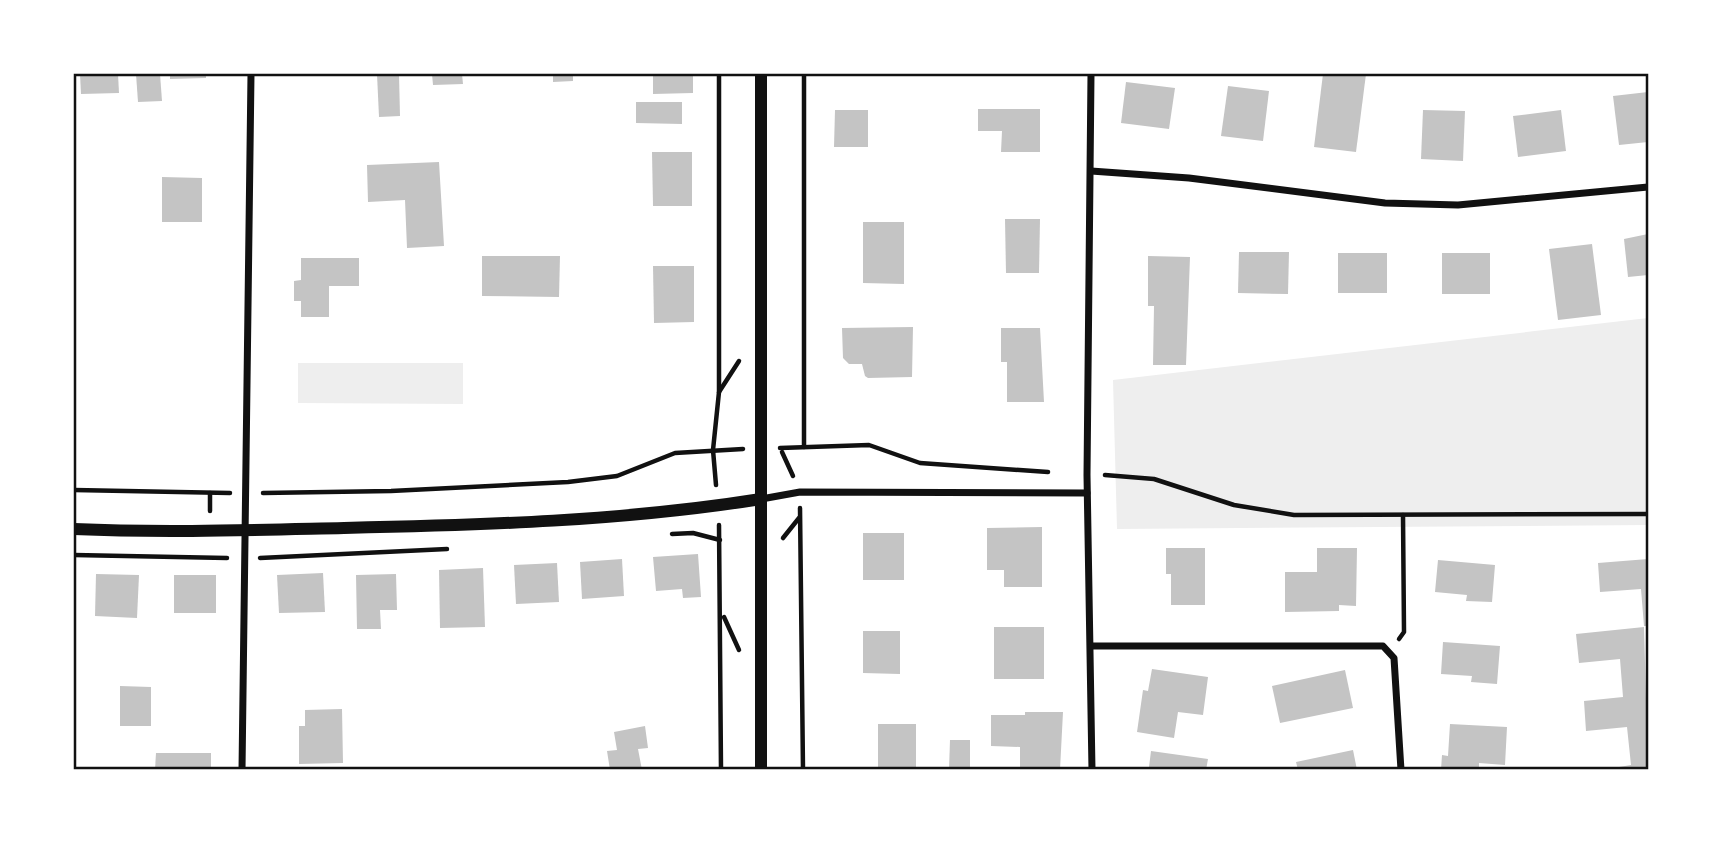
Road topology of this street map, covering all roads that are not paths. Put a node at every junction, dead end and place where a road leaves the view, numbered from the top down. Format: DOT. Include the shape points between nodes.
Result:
graph roads {
  1 [pos="251,74"];
  2 [pos="761,74"];
  3 [pos="1091,74"];
  4 [pos="1091,171"];
  5 [pos="1648,187"];
  6 [pos="1087,493"];
  7 [pos="761,499"];
  8 [pos="74,529"];
  9 [pos="247,530"];
  10 [pos="1092,646"];
  11 [pos="242,769"];
  12 [pos="761,769"];
  13 [pos="1092,769"];
  14 [pos="1401,769"];
  1 -- 9 [label="street"];
  2 -- 7 [label="street"];
  3 -- 4 [label="street"];
  4 -- 5 [label="street" via="1397,203 1458,205"];
  4 -- 6 [label="street"];
  6 -- 7 [label="street" via="800,492"];
  6 -- 10 [label="street"];
  7 -- 9 [label="street" via="486,525"];
  7 -- 12 [label="street"];
  8 -- 9 [label="street"];
  9 -- 11 [label="street"];
  10 -- 13 [label="street"];
  10 -- 14 [label="street" via="1383,646 1394,658"];
}
